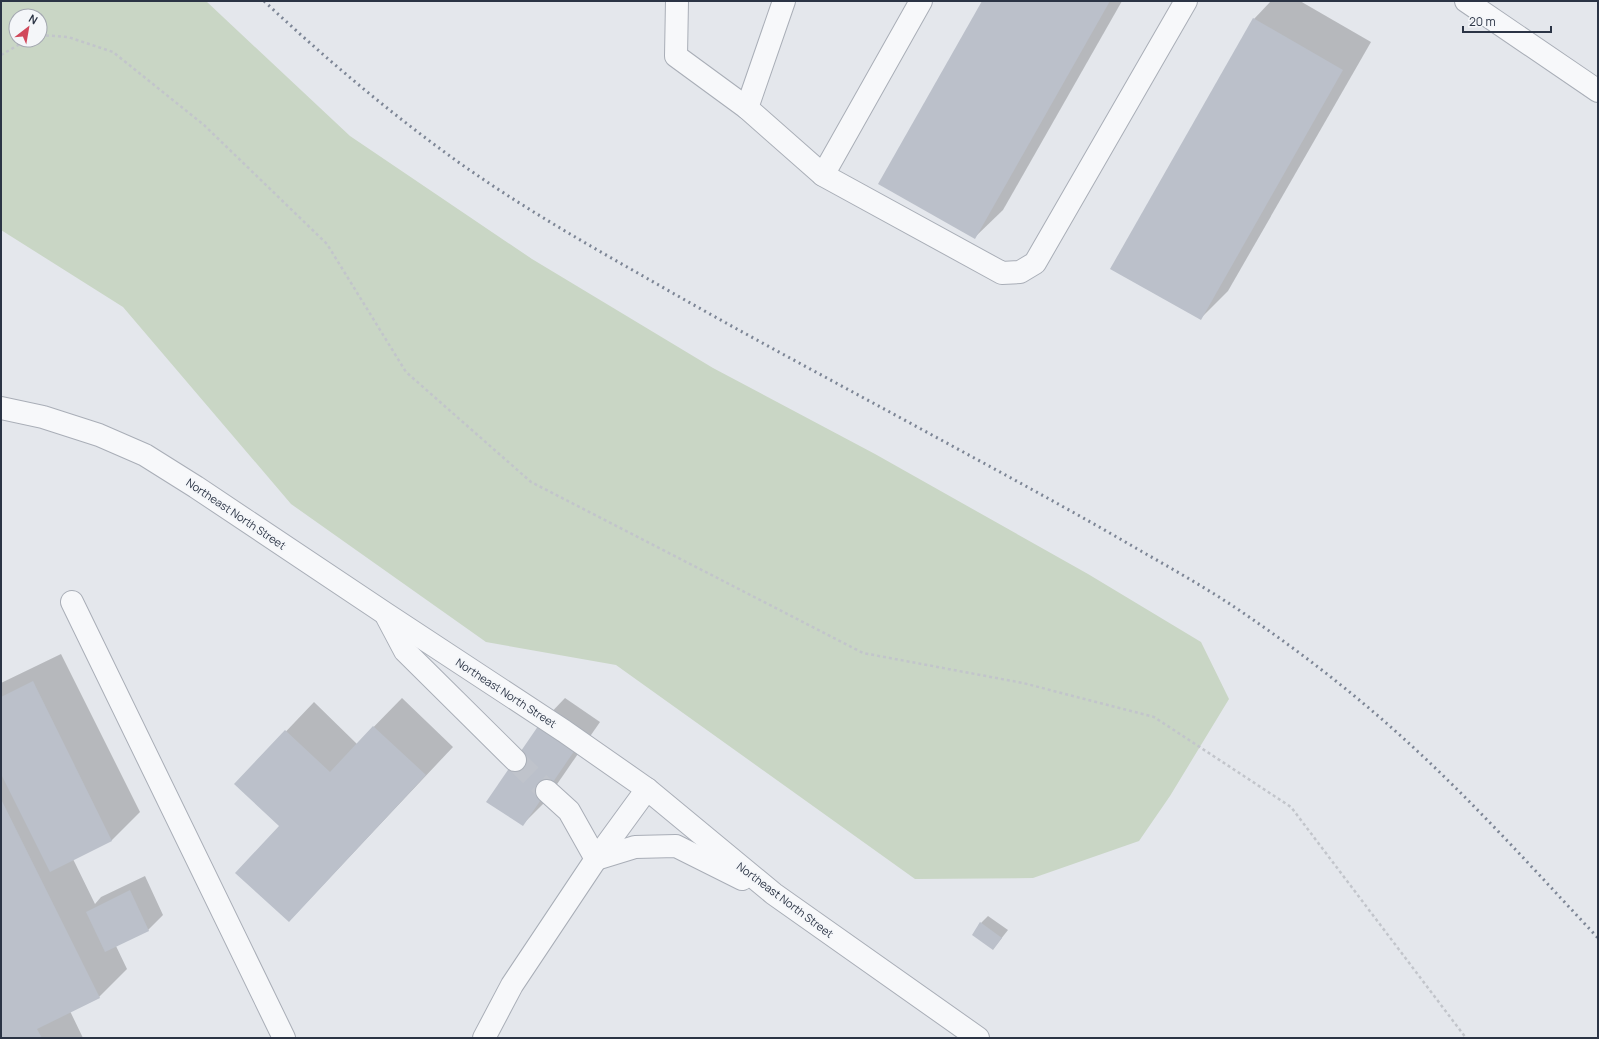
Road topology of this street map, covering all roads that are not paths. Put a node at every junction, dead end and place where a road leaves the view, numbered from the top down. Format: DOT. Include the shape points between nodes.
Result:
graph roads {
  1 [pos="676,1"];
  2 [pos="784,1"];
  3 [pos="921,1"];
  4 [pos="1186,1"];
  5 [pos="1466,1"];
  6 [pos="1598,91"];
  7 [pos="747,108"];
  8 [pos="823,175"];
  9 [pos="1,408"];
  10 [pos="72,602"];
  11 [pos="386,614"];
  12 [pos="515,760"];
  13 [pos="647,789"];
  14 [pos="547,791"];
  15 [pos="596,859"];
  16 [pos="774,894"];
  17 [pos="284,1038"];
  18 [pos="484,1038"];
  19 [pos="978,1038"];
  1 -- 7 [label="street" via="676,56"];
  2 -- 7 [label="street"];
  3 -- 8 [label="street"];
  4 -- 8 [label="street" via="1035,263 1020,272 1002,273"];
  5 -- 6 [label="street"];
  7 -- 8 [label="street"];
  9 -- 11 [label="street, Northeast North Street" via="43,416 99,435 145,456 196,487"];
  10 -- 17 [label="street"];
  11 -- 12 [label="street" via="405,651"];
  11 -- 13 [label="street, Northeast North Street"];
  13 -- 15 [label="street"];
  13 -- 16 [label="street, Northeast North Street"];
  14 -- 15 [label="street" via="569,811"];
  15 -- 16 [label="street" via="635,847 676,846"];
  15 -- 18 [label="street" via="512,985"];
  16 -- 19 [label="street, Northeast North Street"];
}
